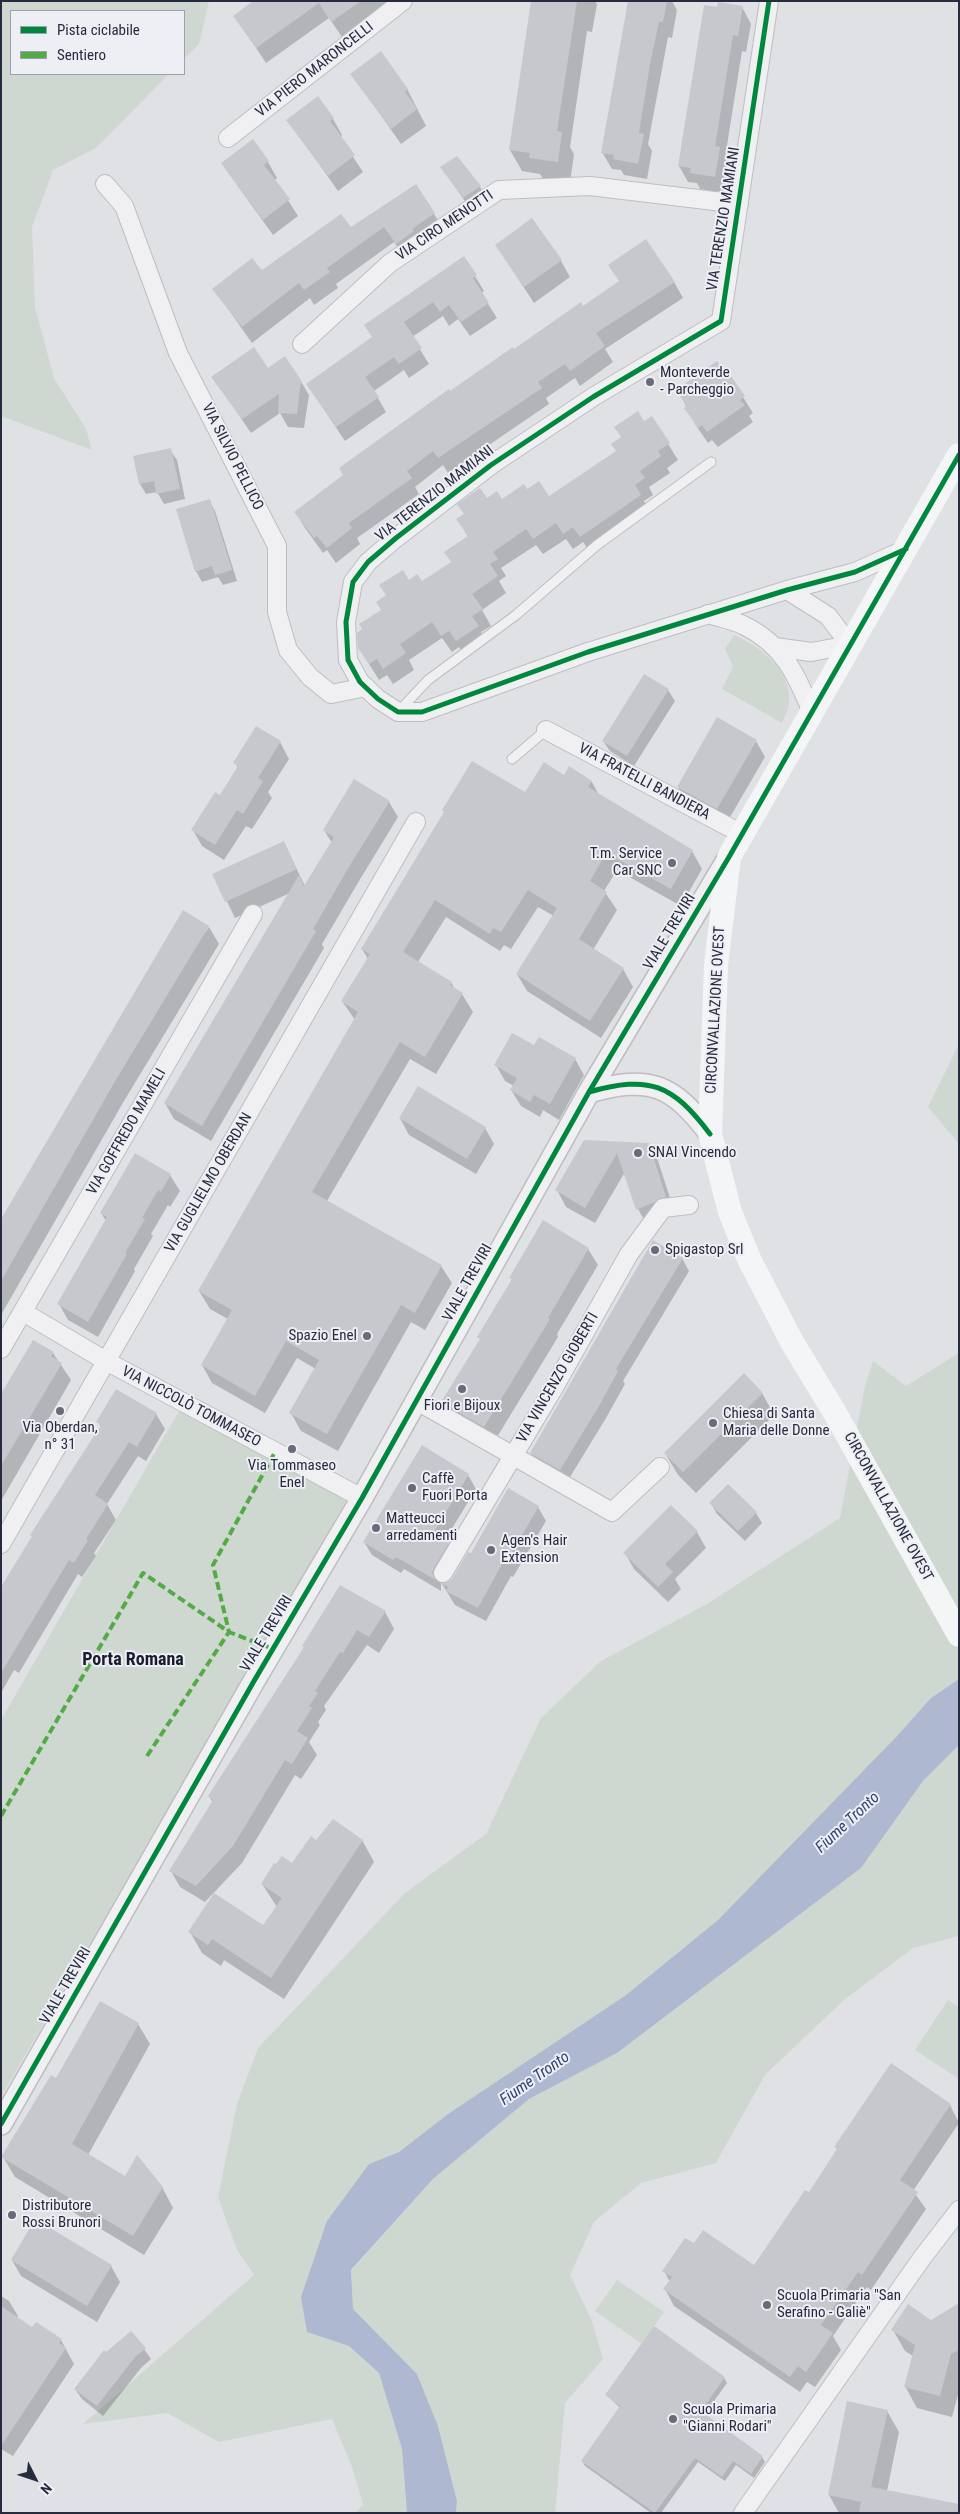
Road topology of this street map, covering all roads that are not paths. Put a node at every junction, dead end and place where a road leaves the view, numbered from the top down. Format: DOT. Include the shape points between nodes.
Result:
graph roads {
  1 [pos="403,1"];
  2 [pos="769,1"];
  3 [pos="228,138"];
  4 [pos="105,184"];
  5 [pos="739,204"];
  6 [pos="302,344"];
  7 [pos="959,455"];
  8 [pos="711,462"];
  9 [pos="906,549"];
  10 [pos="786,590"];
  11 [pos="708,614"];
  12 [pos="850,645"];
  13 [pos="775,647"];
  14 [pos="366,687"];
  15 [pos="811,710"];
  16 [pos="398,712"];
  17 [pos="546,730"];
  18 [pos="512,760"];
  19 [pos="416,822"];
  20 [pos="742,834"];
  21 [pos="729,857"];
  22 [pos="253,914"];
  23 [pos="589,1092"];
  24 [pos="710,1134"];
  25 [pos="689,1205"];
  26 [pos="22,1312"];
  27 [pos="1,1349"];
  28 [pos="106,1361"];
  29 [pos="416,1400"];
  30 [pos="513,1456"];
  31 [pos="660,1467"];
  32 [pos="362,1498"];
  33 [pos="1,1544"];
  34 [pos="443,1573"];
  35 [pos="959,1635"];
  36 [pos="1,2124"];
  37 [pos="959,2210"];
  38 [pos="744,2513"];
  1 -- 3 [label="street, VIA PIERO MARONCELLI"];
  2 -- 5 [label="street, VIA TERENZIO MAMIANI"];
  4 -- 14 [label="street, VIA SILVIO PELLICO" via="124,206 178,353 277,546 277,612 288,650 310,677 331,694"];
  5 -- 6 [label="street, VIA CIRO MENOTTI" via="590,186 499,190 390,262"];
  5 -- 14 [label="street, VIA TERENZIO MAMIANI" via="721,321 593,398 491,465 368,562 353,582 346,622 348,660"];
  7 -- 9 [label="main road, VIALE TREVIRI"];
  8 -- 16 [label="lane" via="597,545 516,615 428,680"];
  9 -- 10 [label="street" via="855,572"];
  9 -- 12 [label="main road, VIALE TREVIRI"];
  10 -- 11 [label="street"];
  10 -- 12 [label="street" via="828,616"];
  11 -- 13 [label="street" via="745,626"];
  11 -- 16 [label="street" via="588,652 422,712"];
  12 -- 13 [label="street" via="811,652"];
  12 -- 15 [label="main road, VIALE TREVIRI"];
  13 -- 15 [label="street" via="794,671"];
  14 -- 16 [label="street, VIA TERENZIO MAMIANI"];
  15 -- 20 [label="main road, VIALE TREVIRI"];
  17 -- 18 [label="lane"];
  17 -- 20 [label="street, VIA FRATELLI BANDIERA"];
  19 -- 28 [label="street, VIA GUGLIELMO OBERDAN"];
  20 -- 21 [label="main road, VIALE TREVIRI"];
  21 -- 23 [label="street, VIALE TREVIRI"];
  21 -- 24 [label="main road, CIRCONVALLAZIONE OVEST" via="716,965"];
  22 -- 26 [label="street, VIA GOFFREDO MAMELI"];
  23 -- 24 [label="street, CIRCONVALLAZIONE OVEST" via="612,1085 659,1086 677,1096"];
  23 -- 29 [label="street, VIALE TREVIRI"];
  24 -- 35 [label="main road, CIRCONVALLAZIONE OVEST" via="730,1212 749,1259 792,1342"];
  25 -- 30 [label="street, VIA VINCENZO GIOBERTI" via="663,1208 629,1254"];
  26 -- 27 [label="street, VIA GOFFREDO MAMELI"];
  26 -- 28 [label="street, VIA NICCOLÒ TOMMASEO"];
  28 -- 32 [label="street, VIA NICCOLÒ TOMMASEO"];
  28 -- 33 [label="street, VIA GUGLIELMO OBERDAN"];
  29 -- 30 [label="street"];
  29 -- 32 [label="street, VIALE TREVIRI"];
  30 -- 31 [label="street" via="612,1512"];
  30 -- 34 [label="street, VIA VINCENZO GIOBERTI"];
  32 -- 36 [label="street, VIALE TREVIRI"];
  37 -- 38 [label="street"];
}
